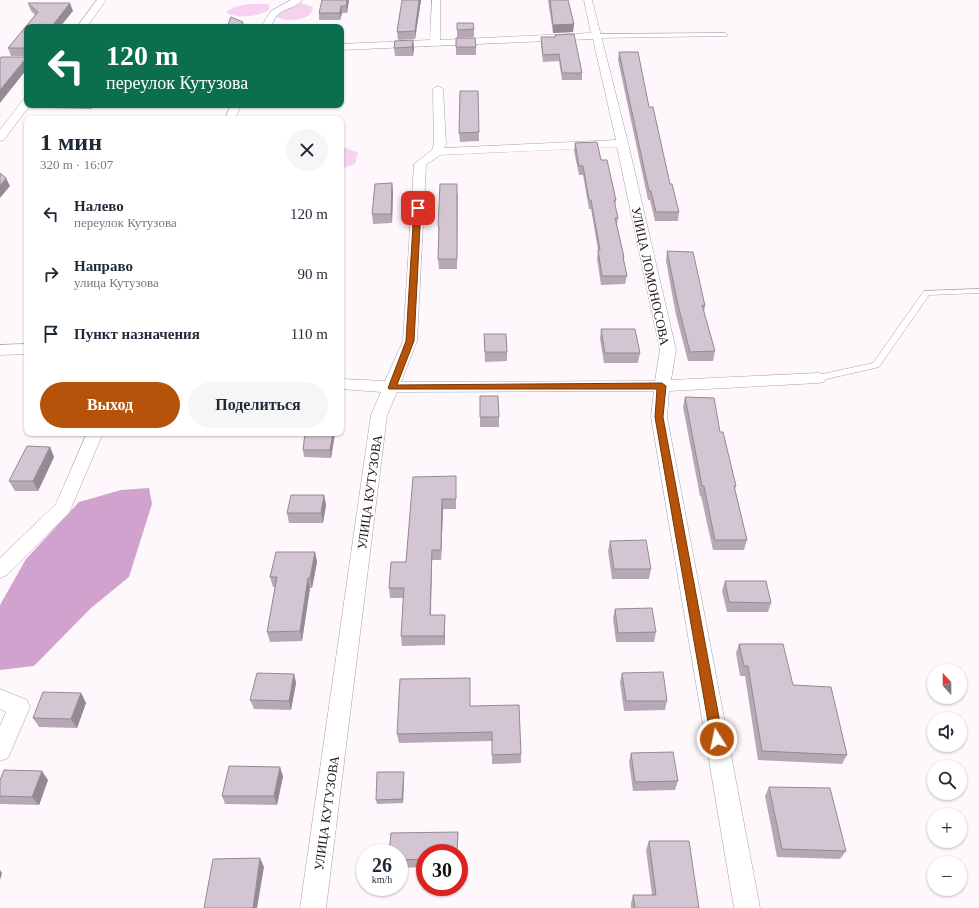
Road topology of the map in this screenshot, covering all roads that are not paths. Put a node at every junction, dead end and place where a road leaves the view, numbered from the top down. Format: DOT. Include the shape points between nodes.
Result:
graph roads {
  1 [pos="102,0"];
  2 [pos="299,0"];
  3 [pos="436,0"];
  4 [pos="588,0"];
  5 [pos="84,24"];
  6 [pos="267,24"];
  7 [pos="725,35"];
  8 [pos="597,36"];
  9 [pos="435,42"];
  10 [pos="344,47"];
  11 [pos="438,88"];
  12 [pos="24,106"];
  13 [pos="0,138"];
  14 [pos="622,143"];
  15 [pos="437,152"];
  16 [pos="979,291"];
  17 [pos="24,349"];
  18 [pos="0,350"];
  19 [pos="818,378"];
  20 [pos="344,384"];
  21 [pos="662,386"];
  22 [pos="392,388"];
  23 [pos="94,436"];
  24 [pos="0,570"];
  25 [pos="0,699"];
  26 [pos="0,750"];
  27 [pos="313,908"];
  28 [pos="747,908"];
  1 -- 5 [label="street"];
  2 -- 6 [label="street" via="277,10"];
  3 -- 9 [label="street"];
  4 -- 8 [label="street, УЛИЦА ЛОМОНОСОВА"];
  7 -- 8 [label="lane"];
  8 -- 9 [label="street"];
  8 -- 14 [label="street, УЛИЦА ЛОМОНОСОВА"];
  9 -- 10 [label="street"];
  11 -- 15 [label="street" via="440,144"];
  12 -- 13 [label="street"];
  14 -- 15 [label="street"];
  14 -- 21 [label="street, УЛИЦА ЛОМОНОСОВА" via="668,350"];
  15 -- 22 [label="street, УЛИЦА КУТУЗОВА" via="420,164 410,341"];
  16 -- 19 [label="lane" via="926,293 876,365"];
  17 -- 18 [label="street"];
  19 -- 21 [label="street"];
  20 -- 22 [label="street"];
  21 -- 22 [label="street"];
  21 -- 28 [label="street, УЛИЦА ЛОМОНОСОВА" via="659,417"];
  22 -- 27 [label="street, УЛИЦА КУТУЗОВА" via="379,415"];
  23 -- 24 [label="street" via="63,508"];
  25 -- 26 [label="street" via="19,707"];
}
